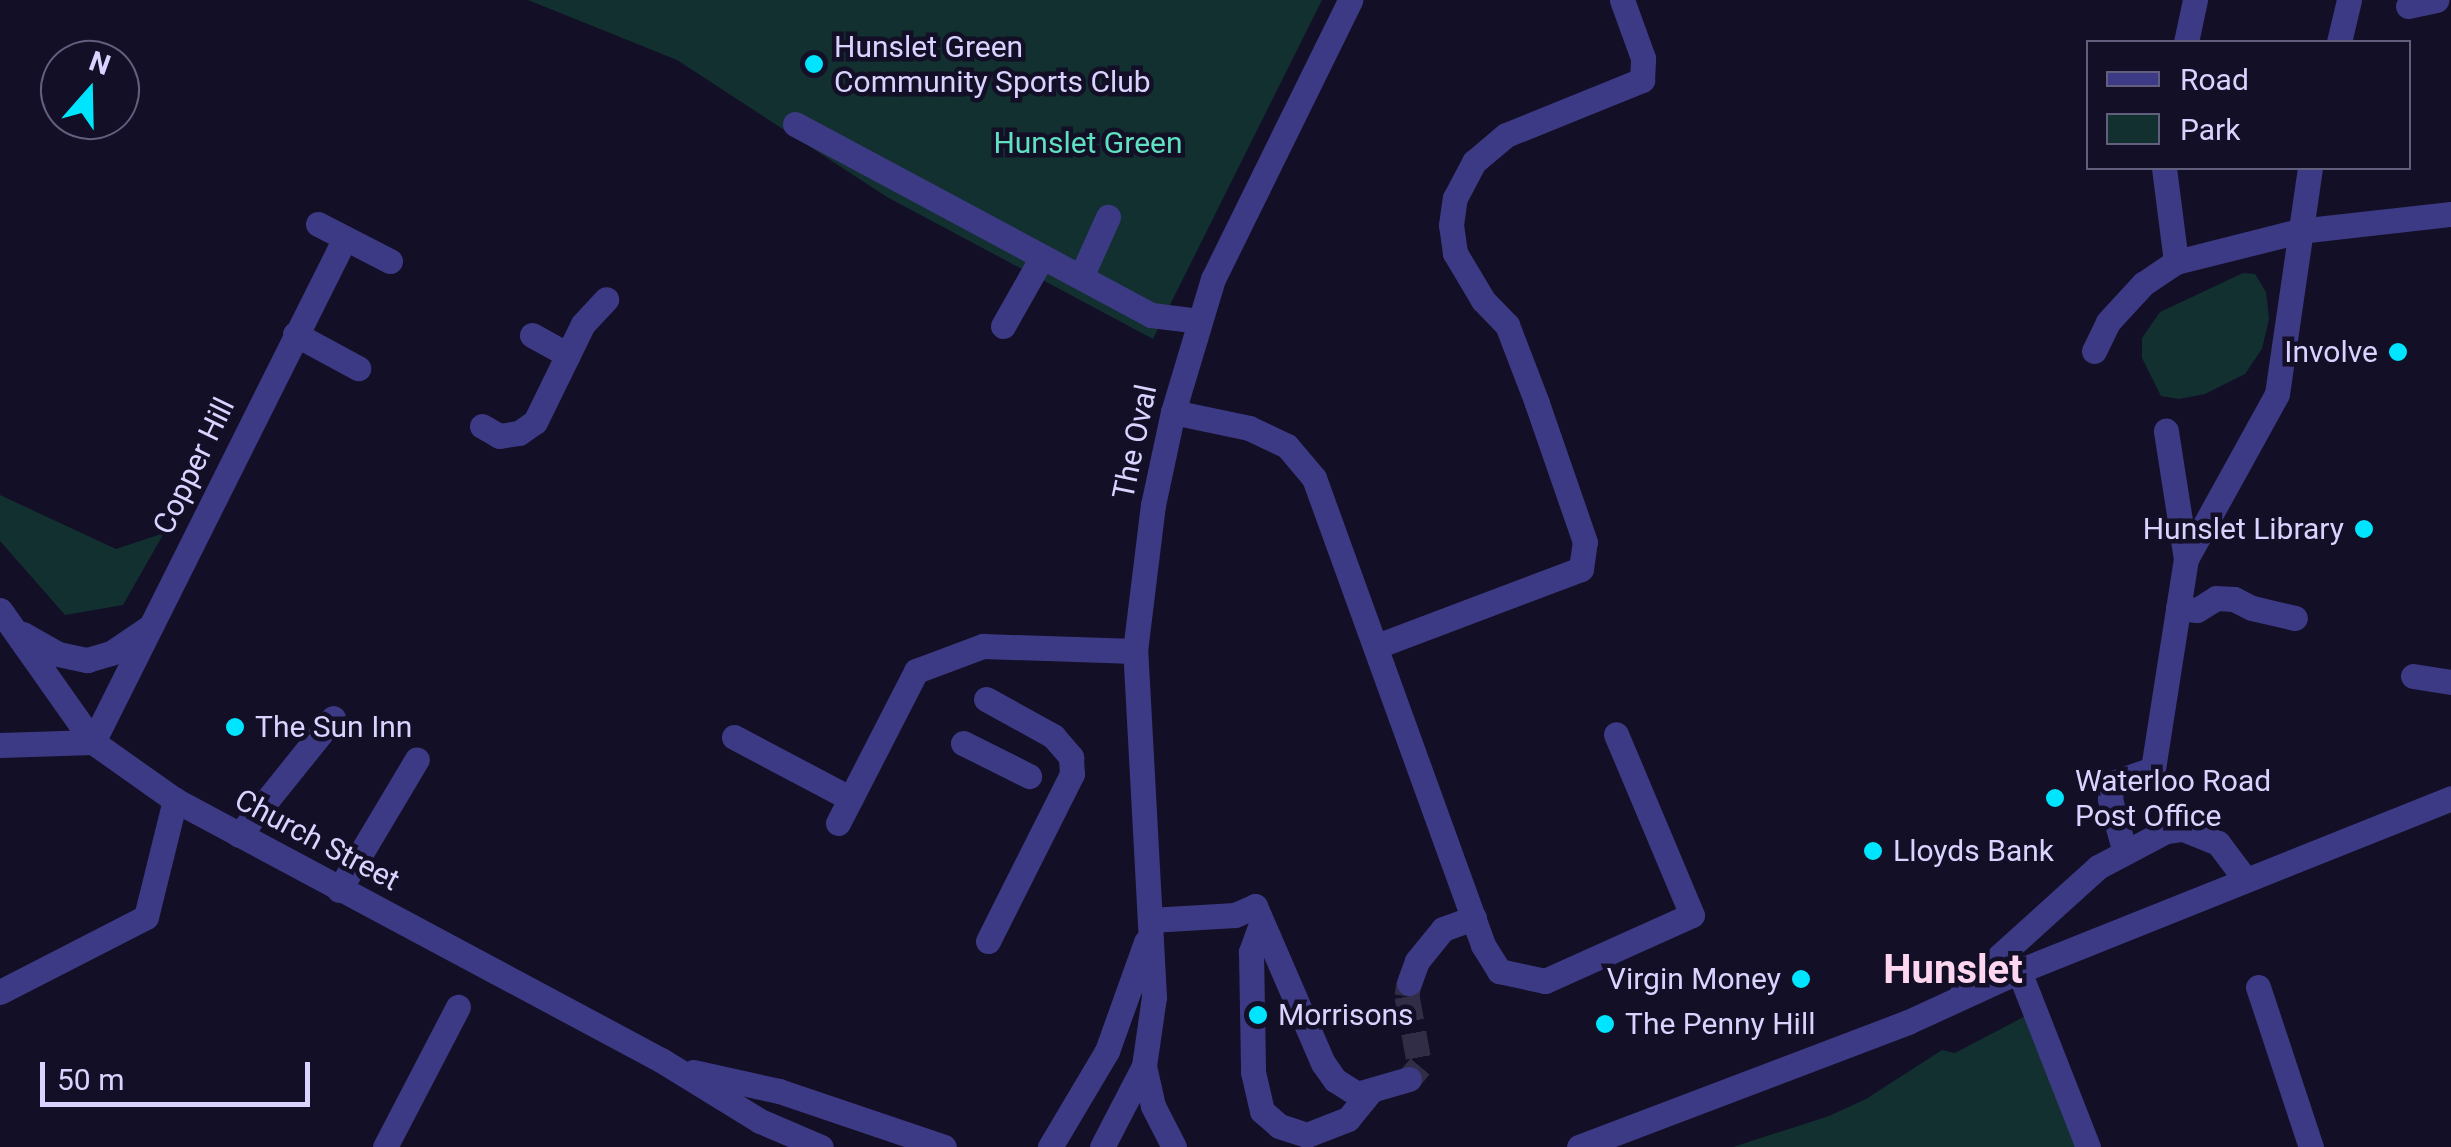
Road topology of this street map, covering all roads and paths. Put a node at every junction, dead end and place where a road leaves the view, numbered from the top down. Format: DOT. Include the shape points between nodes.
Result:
graph roads {
  1 [pos="1350,0"];
  2 [pos="1622,0"];
  3 [pos="2195,0"];
  4 [pos="2349,0"];
  5 [pos="2436,0"];
  6 [pos="2408,6"];
  7 [pos="2186,40"];
  8 [pos="2339,40"];
  9 [pos="795,124"];
  10 [pos="2164,170"];
  11 [pos="2310,170"];
  12 [pos="2451,214"];
  13 [pos="1108,217"];
  14 [pos="318,224"];
  15 [pos="2298,231"];
  16 [pos="345,238"];
  17 [pos="1042,256"];
  18 [pos="390,261"];
  19 [pos="2176,262"];
  20 [pos="1081,277"];
  21 [pos="606,299"];
  22 [pos="1199,321"];
  23 [pos="1003,326"];
  24 [pos="295,334"];
  25 [pos="532,335"];
  26 [pos="2094,350"];
  27 [pos="568,355"];
  28 [pos="358,368"];
  29 [pos="1173,412"];
  30 [pos="482,426"];
  31 [pos="2166,431"];
  32 [pos="2186,559"];
  33 [pos="2178,608"];
  34 [pos="2295,618"];
  35 [pos="7,619"];
  36 [pos="150,626"];
  37 [pos="1377,646"];
  38 [pos="1135,651"];
  39 [pos="2412,676"];
  40 [pos="2451,682"];
  41 [pos="986,699"];
  42 [pos="333,718"];
  43 [pos="1616,734"];
  44 [pos="734,737"];
  45 [pos="93,742"];
  46 [pos="962,743"];
  47 [pos="0,745"];
  48 [pos="417,759"];
  49 [pos="1029,776"];
  50 [pos="2451,798"];
  51 [pos="851,799"];
  52 [pos="175,800"];
  53 [pos="838,824"];
  54 [pos="240,835"];
  55 [pos="2124,849"];
  56 [pos="2245,878"];
  57 [pos="339,890"];
  58 [pos="1474,918"];
  59 [pos="1261,924"];
  60 [pos="1150,926"];
  61 [pos="988,941"];
  62 [pos="2019,971"];
  63 [pos="1409,983"];
  64 [pos="2258,988"];
  65 [pos="0,992"];
  66 [pos="1945,1006"];
  67 [pos="458,1007"];
  68 [pos="661,1060"];
  69 [pos="1144,1066"];
  70 [pos="1409,1079"];
  71 [pos="1370,1092"];
  72 [pos="1650,1135"];
  73 [pos="385,1147"];
  74 [pos="821,1147"];
  75 [pos="944,1147"];
  76 [pos="1050,1147"];
  77 [pos="1102,1147"];
  78 [pos="1174,1147"];
  79 [pos="1579,1147"];
  80 [pos="2088,1147"];
  81 [pos="2311,1147"];
  1 -- 22 [label="street, The Oval" via="1230,240"];
  2 -- 37 [label="street" via="1644,58 1642,80 1506,136 1474,162 1455,198 1451,225 1455,253 1507,325 1537,404 1584,542 1581,570"];
  3 -- 7 [label="street"];
  4 -- 8 [label="street"];
  5 -- 6 [label="street"];
  9 -- 17 [label="street"];
  10 -- 19 [label="street"];
  11 -- 15 [label="street"];
  12 -- 15 [label="street"];
  13 -- 20 [label="street"];
  14 -- 16 [label="street"];
  15 -- 19 [label="street"];
  15 -- 32 [label="street" via="2277,394"];
  16 -- 18 [label="street"];
  16 -- 24 [label="street, Copper Hill"];
  17 -- 20 [label="street"];
  17 -- 23 [label="street"];
  19 -- 26 [label="street" via="2108,322"];
  20 -- 22 [label="street" via="1151,315"];
  21 -- 27 [label="street"];
  22 -- 29 [label="street, The Oval"];
  24 -- 28 [label="street"];
  24 -- 36 [label="street, Copper Hill"];
  25 -- 27 [label="street"];
  27 -- 30 [label="street" via="535,422 499,436"];
  29 -- 37 [label="street" via="1249,428 1287,446 1314,478"];
  29 -- 38 [label="street, The Oval" via="1153,505"];
  31 -- 32 [label="street"];
  32 -- 33 [label="street"];
  33 -- 34 [label="street" via="2197,610 2216,598 2234,598"];
  33 -- 55 [label="street" via="2153,770 2112,783"];
  35 -- 36 [label="street, Copper Hill" via="58,654 87,660 111,653"];
  35 -- 45 [label="street, Church Street"];
  36 -- 45 [label="street, Copper Hill"];
  37 -- 58 [label="street"];
  38 -- 51 [label="street" via="982,646 916,671"];
  38 -- 60 [label="street, The Oval"];
  39 -- 40 [label="street"];
  41 -- 61 [label="street" via="1053,736 1071,757 1072,774"];
  42 -- 54 [label="street"];
  43 -- 58 [label="street" via="1692,915 1545,981 1500,971"];
  44 -- 51 [label="street"];
  45 -- 47 [label="street"];
  45 -- 52 [label="street, Church Street"];
  46 -- 49 [label="street"];
  48 -- 57 [label="street"];
  50 -- 56 [label="street"];
  51 -- 53 [label="street"];
  52 -- 54 [label="street, Church Street"];
  52 -- 65 [label="street" via="146,917"];
  54 -- 57 [label="street, Church Street"];
  55 -- 56 [label="street" via="2182,829 2218,843"];
  55 -- 66 [label="street"];
  56 -- 62 [label="street"];
  57 -- 68 [label="street, Church Street"];
  58 -- 63 [label="street" via="1444,929 1417,961"];
  59 -- 60 [label="street" via="1255,906 1235,915"];
  59 -- 71 [label="street" via="1323,1063 1346,1090"];
  59 -- 71 [label="street" via="1251,952 1253,1072 1262,1110 1279,1126 1307,1135 1348,1119"];
  60 -- 69 [label="street, The Oval" via="1154,998"];
  60 -- 76 [label="street, The Oval" via="1108,1051"];
  62 -- 66 [label="street"];
  62 -- 80 [label="street"];
  64 -- 81 [label="street"];
  66 -- 72 [label="street"];
  67 -- 73 [label="street"];
  68 -- 74 [label="street, Church Street" via="760,1121"];
  68 -- 75 [label="street, Church Street" via="779,1091"];
  69 -- 77 [label="street, The Oval"];
  69 -- 78 [label="street" via="1153,1106"];
  70 -- 71 [label="street"];
  72 -- 79 [label="street"];
}
